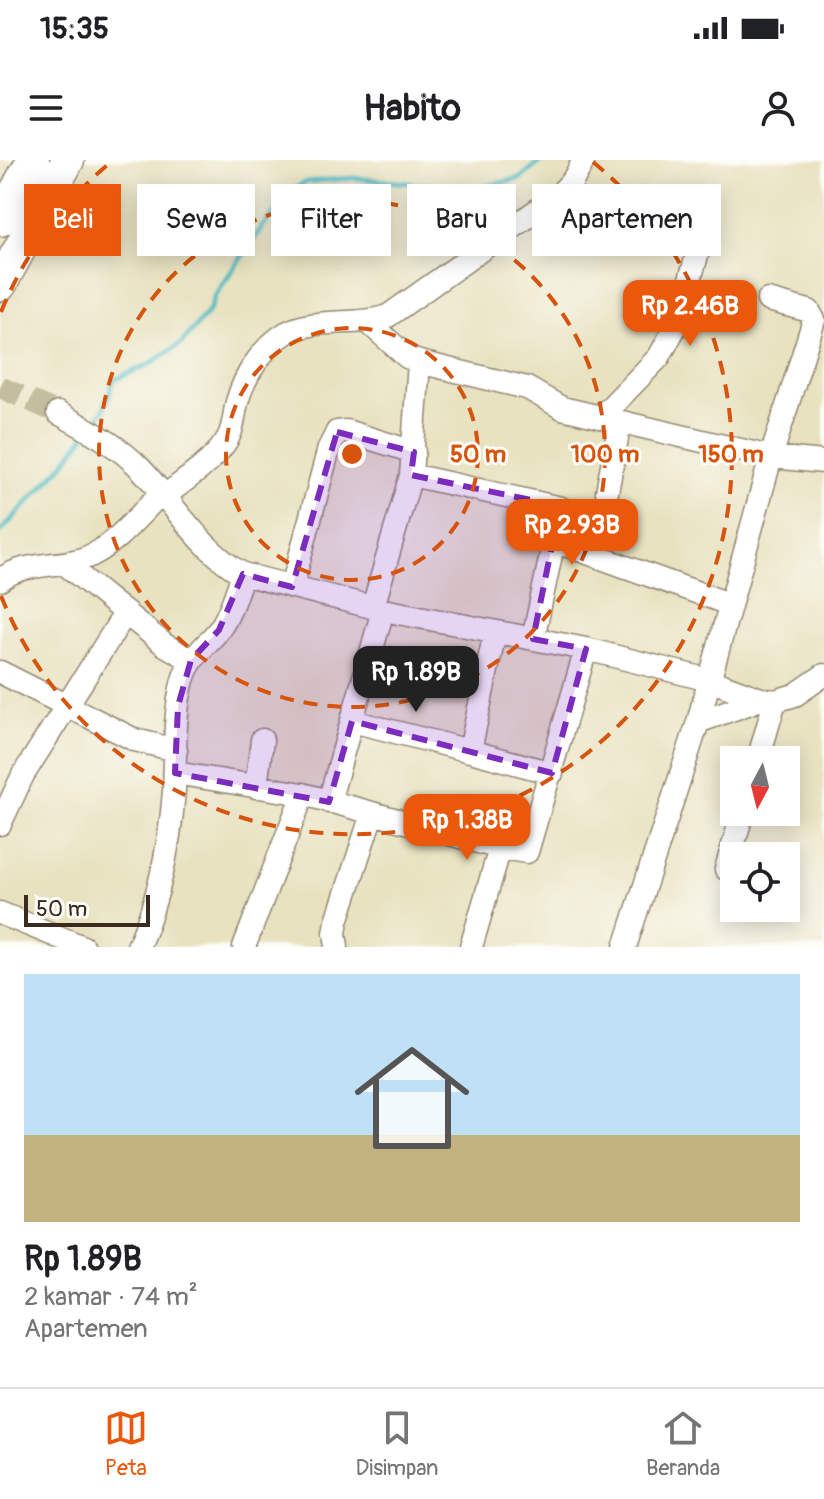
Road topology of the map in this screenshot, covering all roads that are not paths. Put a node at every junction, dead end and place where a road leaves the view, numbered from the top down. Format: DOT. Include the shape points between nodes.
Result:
graph roads {
  1 [pos="33,160"];
  2 [pos="68,160"];
  3 [pos="584,160"];
  4 [pos="0,220"];
  5 [pos="697,256"];
  6 [pos="0,285"];
  7 [pos="768,300"];
  8 [pos="369,323"];
  9 [pos="419,362"];
  10 [pos="58,413"];
  11 [pos="610,420"];
  12 [pos="771,457"];
  13 [pos="824,462"];
  14 [pos="412,463"];
  15 [pos="607,492"];
  16 [pos="163,494"];
  17 [pos="554,541"];
  18 [pos="65,564"];
  19 [pos="243,574"];
  20 [pos="0,580"];
  21 [pos="292,587"];
  22 [pos="729,604"];
  23 [pos="378,608"];
  24 [pos="126,612"];
  25 [pos="495,632"];
  26 [pos="533,639"];
  27 [pos="586,649"];
  28 [pos="191,660"];
  29 [pos="0,672"];
  30 [pos="824,675"];
  31 [pos="709,680"];
  32 [pos="768,700"];
  33 [pos="66,704"];
  34 [pos="352,721"];
  35 [pos="698,722"];
  36 [pos="262,740"];
  37 [pos="760,746"];
  38 [pos="470,751"];
  39 [pos="175,762"];
  40 [pos="552,773"];
  41 [pos="256,787"];
  42 [pos="303,794"];
  43 [pos="329,802"];
  44 [pos="372,814"];
  45 [pos="0,824"];
  46 [pos="500,848"];
  47 [pos="0,913"];
  48 [pos="83,947"];
  49 [pos="138,947"];
  50 [pos="244,947"];
  51 [pos="337,947"];
  52 [pos="471,947"];
  53 [pos="625,947"];
  1 -- 4 [label="highway"];
  2 -- 6 [label="highway"];
  3 -- 8 [label="street" via="560,194 403,307"];
  5 -- 11 [label="street" via="677,324 659,357"];
  7 -- 12 [label="street" via="809,311 814,318"];
  8 -- 9 [label="street"];
  8 -- 16 [label="street" via="313,325 270,345 251,369 225,442"];
  9 -- 11 [label="street" via="527,388 562,408"];
  9 -- 14 [label="street"];
  10 -- 16 [label="street" via="107,442"];
  11 -- 12 [label="street"];
  11 -- 15 [label="street"];
  12 -- 13 [label="street"];
  12 -- 22 [label="street"];
  14 -- 17 [label="street" via="560,506"];
  14 -- 21 [label="street" via="346,431 337,432"];
  14 -- 23 [label="street"];
  16 -- 18 [label="street" via="96,553"];
  16 -- 19 [label="street" via="203,540"];
  17 -- 22 [label="street"];
  17 -- 26 [label="street"];
  18 -- 20 [label="street" via="30,567"];
  18 -- 24 [label="street"];
  19 -- 21 [label="street"];
  19 -- 28 [label="street" via="219,630"];
  21 -- 23 [label="street"];
  22 -- 31 [label="street"];
  23 -- 25 [label="street"];
  23 -- 34 [label="street"];
  24 -- 28 [label="street"];
  24 -- 33 [label="street"];
  25 -- 26 [label="street"];
  25 -- 38 [label="street"];
  26 -- 27 [label="street"];
  27 -- 31 [label="street"];
  27 -- 40 [label="street"];
  28 -- 39 [label="street" via="180,695"];
  29 -- 33 [label="street"];
  30 -- 32 [label="street" via="795,695"];
  31 -- 32 [label="street"];
  31 -- 35 [label="street"];
  32 -- 35 [label="street"];
  32 -- 37 [label="street"];
  33 -- 39 [label="street"];
  33 -- 45 [label="street"];
  34 -- 38 [label="street"];
  34 -- 43 [label="street"];
  35 -- 53 [label="street"];
  36 -- 41 [label="street"];
  38 -- 40 [label="street"];
  39 -- 41 [label="street"];
  39 -- 49 [label="street" via="161,875"];
  40 -- 46 [label="street" via="530,849 522,853"];
  41 -- 42 [label="street"];
  42 -- 43 [label="street"];
  42 -- 50 [label="street"];
  43 -- 44 [label="street"];
  44 -- 46 [label="street"];
  44 -- 51 [label="street" via="337,921"];
  46 -- 52 [label="street"];
  47 -- 48 [label="street"];
}
